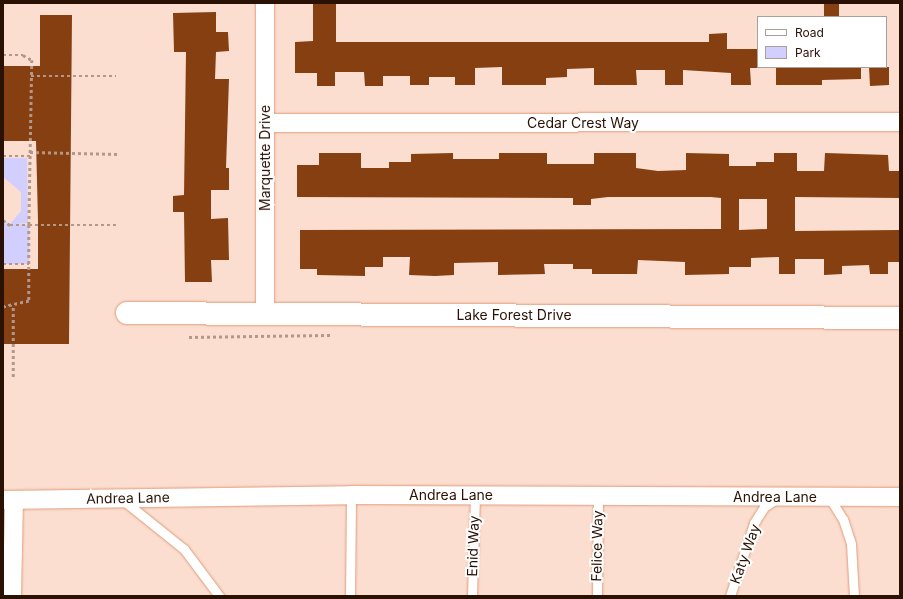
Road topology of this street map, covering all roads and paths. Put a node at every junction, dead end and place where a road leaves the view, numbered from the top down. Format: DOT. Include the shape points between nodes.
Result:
graph roads {
  1 [pos="265,3"];
  2 [pos="3,55"];
  3 [pos="32,76"];
  4 [pos="116,76"];
  5 [pos="900,122"];
  6 [pos="266,123"];
  7 [pos="30,152"];
  8 [pos="118,154"];
  9 [pos="3,156"];
  10 [pos="30,156"];
  11 [pos="3,220"];
  12 [pos="119,224"];
  13 [pos="29,225"];
  14 [pos="3,264"];
  15 [pos="29,264"];
  16 [pos="3,307"];
  17 [pos="13,307"];
  18 [pos="127,314"];
  19 [pos="265,314"];
  20 [pos="900,318"];
  21 [pos="13,377"];
  22 [pos="351,495"];
  23 [pos="475,495"];
  24 [pos="598,496"];
  25 [pos="779,497"];
  26 [pos="829,497"];
  27 [pos="900,497"];
  28 [pos="119,498"];
  29 [pos="8,500"];
  30 [pos="12,596"];
  31 [pos="219,596"];
  32 [pos="350,596"];
  33 [pos="472,596"];
  34 [pos="597,596"];
  35 [pos="730,596"];
  36 [pos="854,596"];
  1 -- 6 [label="street, Marquette Drive"];
  2 -- 3 [label="path" via="23,55 32,60"];
  3 -- 4 [label="path"];
  3 -- 7 [label="path"];
  5 -- 6 [label="street, Cedar Crest Way"];
  6 -- 19 [label="street, Marquette Drive"];
  7 -- 8 [label="path"];
  7 -- 10 [label="path"];
  9 -- 10 [label="path"];
  10 -- 13 [label="path"];
  11 -- 13 [label="path" via="10,224"];
  12 -- 13 [label="path"];
  13 -- 15 [label="path"];
  14 -- 15 [label="path"];
  15 -- 17 [label="path" via="29,301"];
  16 -- 17 [label="path"];
  17 -- 21 [label="path"];
  18 -- 19 [label="street, Lake Forest Drive"];
  19 -- 20 [label="street, Lake Forest Drive"];
  22 -- 23 [label="street, Andrea Lane"];
  22 -- 28 [label="street, Andrea Lane"];
  22 -- 32 [label="lane"];
  23 -- 24 [label="street, Andrea Lane"];
  23 -- 33 [label="lane, Enid Way"];
  24 -- 25 [label="street, Andrea Lane"];
  24 -- 34 [label="lane, Felice Way"];
  25 -- 26 [label="street, Andrea Lane"];
  25 -- 35 [label="lane, Katy Way" via="764,507 754,523"];
  26 -- 27 [label="street, Andrea Lane"];
  26 -- 36 [label="lane" via="843,519 851,544"];
  28 -- 29 [label="street, Andrea Lane"];
  28 -- 31 [label="lane" via="184,549"];
  29 -- 30 [label="street"];
}
